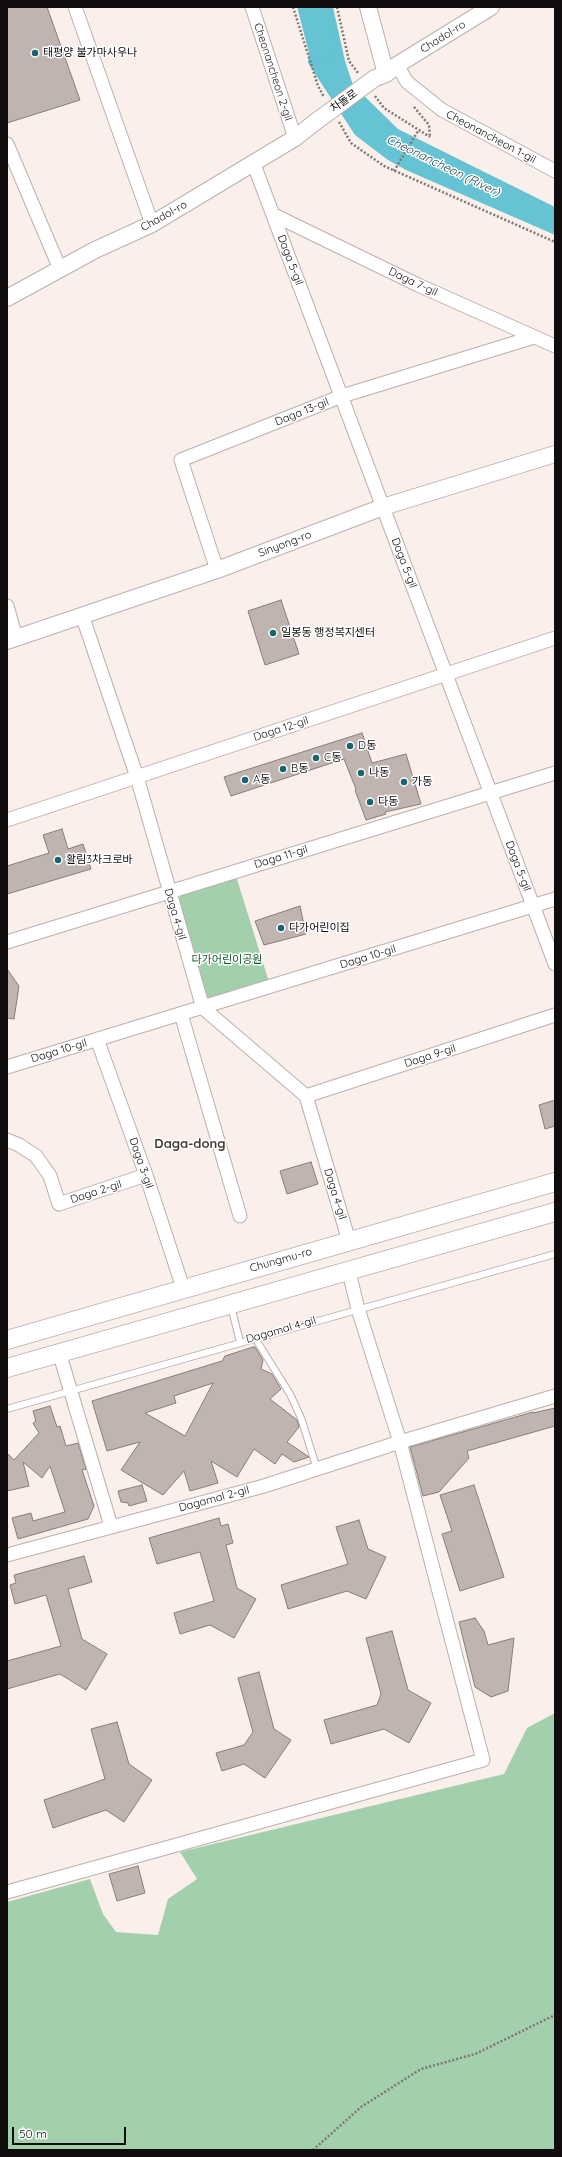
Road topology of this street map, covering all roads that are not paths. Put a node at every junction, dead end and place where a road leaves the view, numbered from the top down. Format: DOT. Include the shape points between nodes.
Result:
graph roads {
  1 [pos="75,7"];
  2 [pos="252,7"];
  3 [pos="368,7"];
  4 [pos="490,7"];
  5 [pos="386,72"];
  6 [pos="314,123"];
  7 [pos="295,138"];
  8 [pos="7,144"];
  9 [pos="253,162"];
  10 [pos="555,171"];
  11 [pos="274,215"];
  12 [pos="152,224"];
  13 [pos="60,269"];
  14 [pos="7,298"];
  15 [pos="534,336"];
  16 [pos="555,346"];
  17 [pos="342,396"];
  18 [pos="555,454"];
  19 [pos="383,507"];
  20 [pos="217,570"];
  21 [pos="7,606"];
  22 [pos="82,615"];
  23 [pos="555,638"];
  24 [pos="12,639"];
  25 [pos="446,674"];
  26 [pos="555,773"];
  27 [pos="136,777"];
  28 [pos="490,792"];
  29 [pos="7,820"];
  30 [pos="169,893"];
  31 [pos="555,899"];
  32 [pos="533,906"];
  33 [pos="7,942"];
  34 [pos="555,964"];
  35 [pos="203,1008"];
  36 [pos="181,1014"];
  37 [pos="555,1016"];
  38 [pos="97,1039"];
  39 [pos="7,1067"];
  40 [pos="306,1096"];
  41 [pos="7,1140"];
  42 [pos="146,1175"];
  43 [pos="555,1182"];
  44 [pos="555,1212"];
  45 [pos="240,1216"];
  46 [pos="349,1241"];
  47 [pos="555,1254"];
  48 [pos="348,1272"];
  49 [pos="182,1288"];
  50 [pos="230,1304"];
  51 [pos="358,1309"];
  52 [pos="255,1338"];
  53 [pos="7,1340"];
  54 [pos="240,1342"];
  55 [pos="60,1352"];
  56 [pos="7,1368"];
  57 [pos="70,1390"];
  58 [pos="555,1396"];
  59 [pos="7,1409"];
  60 [pos="400,1442"];
  61 [pos="316,1469"];
  62 [pos="111,1526"];
  63 [pos="7,1555"];
  64 [pos="7,1892"];
  1 -- 12 [label="street"];
  2 -- 7 [label="street, Cheonancheon 2-gil"];
  3 -- 5 [label="street"];
  4 -- 5 [label="street, Chadol-ro"];
  5 -- 6 [label="street, 차돌로, bridge"];
  5 -- 10 [label="street, Cheonancheon 1-gil" via="407,82 442,110"];
  6 -- 7 [label="street, Chadol-ro"];
  7 -- 9 [label="street, Chadol-ro"];
  8 -- 13 [label="street"];
  9 -- 11 [label="street, Daga 5-gil"];
  9 -- 12 [label="street, Chadol-ro"];
  11 -- 15 [label="street, Daga 7-gil" via="418,285"];
  11 -- 17 [label="street, Daga 5-gil"];
  12 -- 13 [label="street, Chadol-ro"];
  13 -- 14 [label="street, Chadol-ro"];
  15 -- 16 [label="street, Daga 7-gil"];
  15 -- 17 [label="street, Daga 13-gil"];
  17 -- 19 [label="street, Daga 5-gil"];
  17 -- 20 [label="street, Daga 13-gil" via="181,460"];
  18 -- 19 [label="street, Sinyong-ro"];
  19 -- 20 [label="street, Sinyong-ro"];
  19 -- 25 [label="street, Daga 5-gil"];
  20 -- 22 [label="street, Sinyong-ro"];
  21 -- 24 [label="street, Sinyong-ro"];
  22 -- 24 [label="street, Sinyong-ro"];
  22 -- 27 [label="street, Daga 4-gil"];
  23 -- 25 [label="street, Daga 12-gil"];
  25 -- 27 [label="street, Daga 12-gil"];
  25 -- 28 [label="street, Daga 5-gil"];
  26 -- 28 [label="street, Daga 11-gil"];
  27 -- 29 [label="street, Daga 12-gil"];
  27 -- 30 [label="street, Daga 4-gil"];
  28 -- 30 [label="street, Daga 11-gil"];
  28 -- 32 [label="street, Daga 5-gil"];
  30 -- 33 [label="street, Daga 11-gil"];
  30 -- 35 [label="street, Daga 4-gil"];
  31 -- 32 [label="street, Daga 10-gil"];
  32 -- 34 [label="street, Daga 5-gil"];
  32 -- 35 [label="street, Daga 10-gil"];
  35 -- 36 [label="street, Daga 10-gil"];
  35 -- 40 [label="street"];
  36 -- 38 [label="street, Daga 10-gil"];
  36 -- 45 [label="street"];
  37 -- 40 [label="street, Daga 9-gil"];
  38 -- 39 [label="street, Daga 10-gil"];
  38 -- 42 [label="street, Daga 3-gil"];
  40 -- 46 [label="street, Daga 4-gil"];
  41 -- 42 [label="street, Daga 2-gil" via="36,1156 50,1176 59,1204"];
  42 -- 49 [label="street, Daga 3-gil"];
  43 -- 46 [label="main road, Chungmu-ro"];
  44 -- 48 [label="main road"];
  46 -- 49 [label="main road, Chungmu-ro"];
  47 -- 51 [label="lane, Dagamal 4-gil"];
  48 -- 50 [label="main road"];
  48 -- 51 [label="street"];
  49 -- 53 [label="main road, Chungmu-ro"];
  50 -- 54 [label="lane"];
  50 -- 55 [label="main road"];
  51 -- 52 [label="lane, Dagamal 4-gil"];
  51 -- 60 [label="street"];
  52 -- 54 [label="lane, Dagamal 4-gil"];
  52 -- 61 [label="lane" via="290,1394 301,1418"];
  54 -- 57 [label="lane, Dagamal 4-gil"];
  55 -- 56 [label="main road"];
  55 -- 57 [label="street"];
  57 -- 59 [label="lane, Dagamal 4-gil"];
  57 -- 62 [label="street"];
  58 -- 60 [label="street, Dagamal 2-gil"];
  60 -- 61 [label="street, Dagamal 2-gil"];
  60 -- 64 [label="street" via="483,1760"];
  61 -- 62 [label="street, Dagamal 2-gil" via="264,1486"];
  62 -- 63 [label="street, Dagamal 2-gil"];
}
